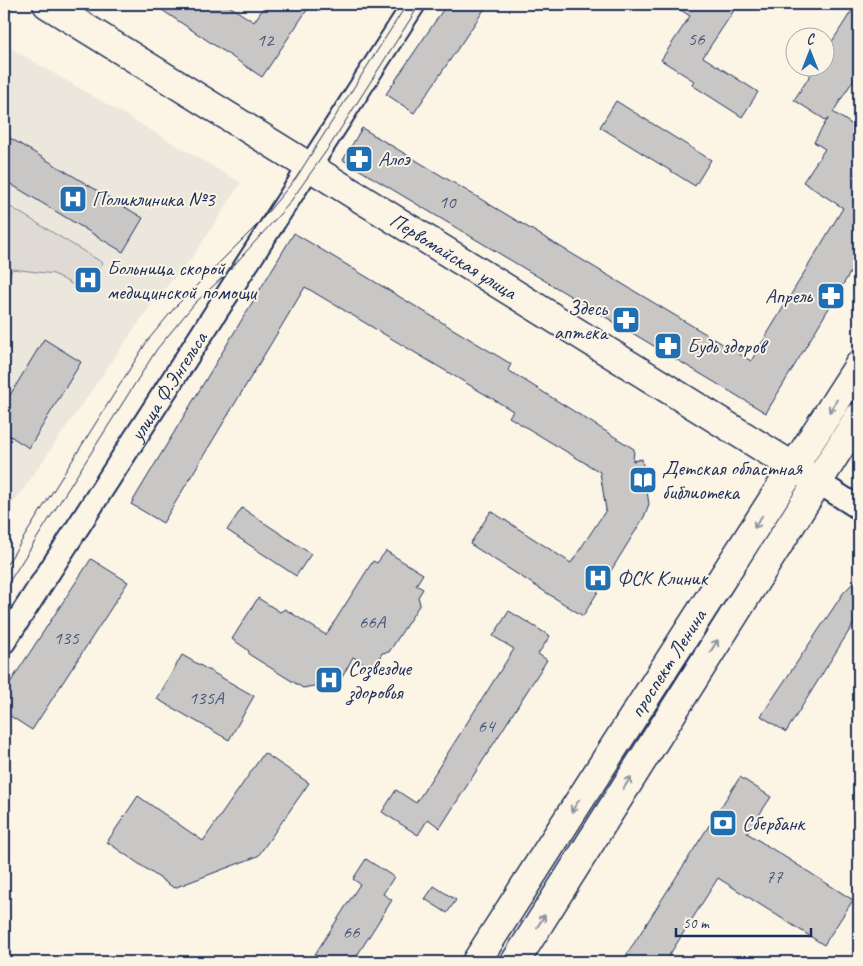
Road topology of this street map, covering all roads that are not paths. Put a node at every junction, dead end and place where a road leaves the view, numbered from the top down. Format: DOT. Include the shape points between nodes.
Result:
graph roads {
  1 [pos="46,4"];
  2 [pos="414,4"];
  3 [pos="309,167"];
  4 [pos="859,365"];
  5 [pos="859,417"];
  6 [pos="794,467"];
  7 [pos="818,482"];
  8 [pos="859,508"];
  9 [pos="4,642"];
  10 [pos="476,962"];
  11 [pos="515,962"];
  1 -- 3 [label="main road, Первомайская улица"];
  2 -- 3 [label="street, улица Ф.Энгельса"];
  3 -- 6 [label="main road, Первомайская улица"];
  3 -- 9 [label="street, улица Ф.Энгельса"];
  4 -- 6 [label="main road, проспект Ленина, one-way"];
  5 -- 7 [label="main road, проспект Ленина"];
  6 -- 7 [label="main road, Первомайская улица"];
  6 -- 10 [label="main road, проспект Ленина, one-way"];
  7 -- 8 [label="street, Первомайская улица"];
  11 -- 7 [label="main road, проспект Ленина, one-way"];
}
